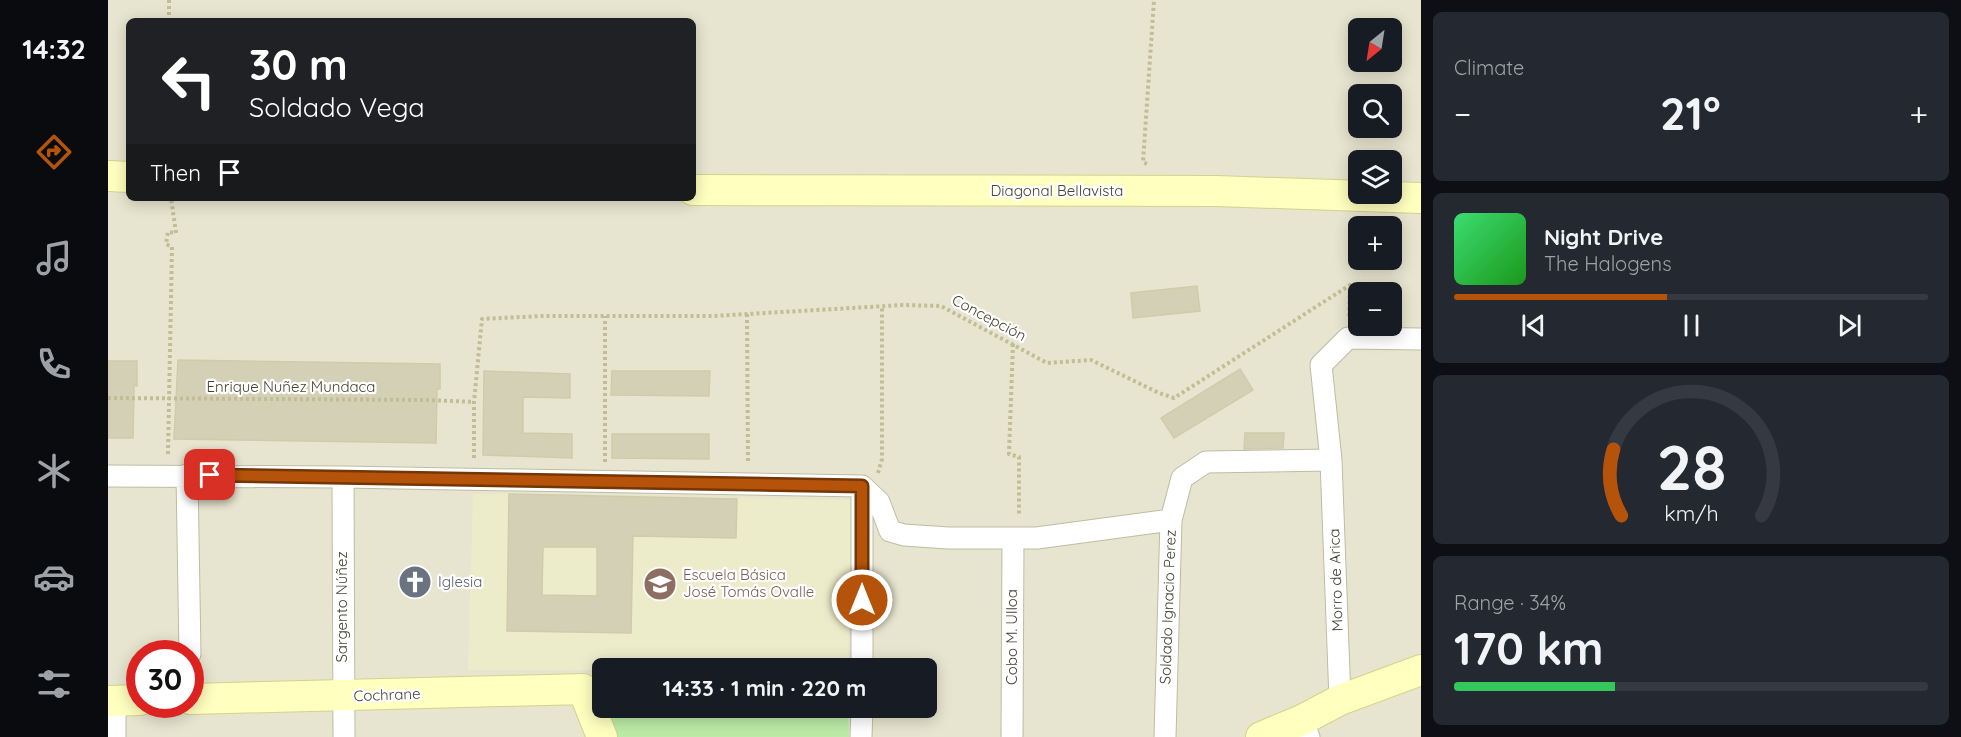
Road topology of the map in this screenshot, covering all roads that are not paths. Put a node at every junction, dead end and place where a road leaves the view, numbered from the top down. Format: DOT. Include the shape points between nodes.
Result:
graph roads {
  1 [pos="108,176"];
  2 [pos="126,177"];
  3 [pos="696,190"];
  4 [pos="1421,198"];
  5 [pos="1421,339"];
  6 [pos="1332,460"];
  7 [pos="177,475"];
  8 [pos="108,476"];
  9 [pos="343,477"];
  10 [pos="867,490"];
  11 [pos="1171,520"];
  12 [pos="1016,538"];
  13 [pos="189,640"];
  14 [pos="862,658"];
  15 [pos="1421,670"];
  16 [pos="342,696"];
  17 [pos="204,699"];
  18 [pos="1340,700"];
  19 [pos="121,701"];
  20 [pos="862,718"];
  21 [pos="1305,729"];
  22 [pos="115,737"];
  23 [pos="344,737"];
  24 [pos="602,737"];
  25 [pos="861,737"];
  26 [pos="1012,737"];
  27 [pos="1165,737"];
  28 [pos="1261,737"];
  1 -- 2 [label="street"];
  3 -- 4 [label="street, Diagonal Bellavista" via="1216,191"];
  5 -- 6 [label="street, Morro de Arica" via="1348,339 1321,365"];
  6 -- 11 [label="street, Soldado Ignacio Perez" via="1206,462 1182,478"];
  6 -- 18 [label="street, Morro de Arica"];
  7 -- 8 [label="street"];
  7 -- 9 [label="street"];
  7 -- 13 [label="street"];
  9 -- 10 [label="street" via="748,484"];
  9 -- 16 [label="street, Sargento Núñez"];
  10 -- 12 [label="street" via="879,502 890,531 904,536"];
  10 -- 14 [label="street"];
  11 -- 12 [label="street"];
  11 -- 27 [label="street, Soldado Ignacio Perez"];
  12 -- 26 [label="street, Cobo M. Ulloa"];
  15 -- 18 [label="street"];
  16 -- 17 [label="street, Cochrane"];
  16 -- 23 [label="street, Sargento Núñez"];
  16 -- 24 [label="street, Cochrane" via="583,689"];
  18 -- 21 [label="street"];
  19 -- 22 [label="street"];
  20 -- 25 [label="street"];
  21 -- 28 [label="street"];
}
